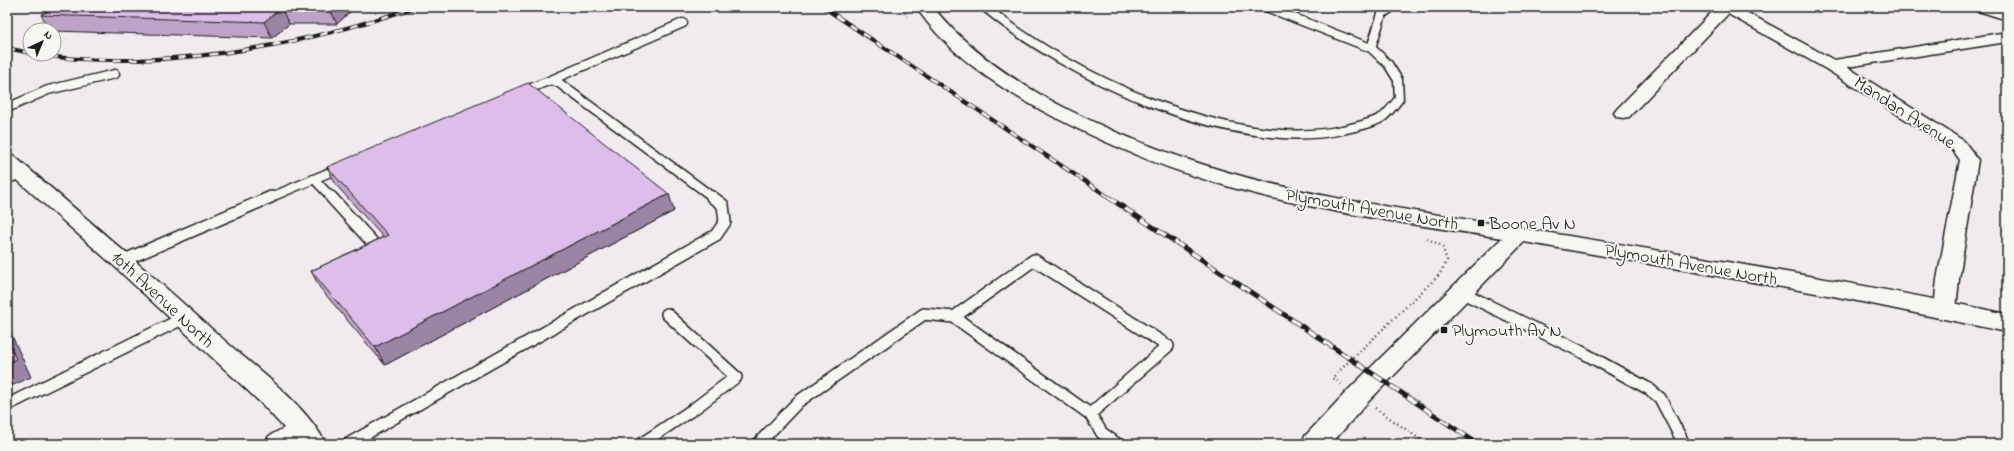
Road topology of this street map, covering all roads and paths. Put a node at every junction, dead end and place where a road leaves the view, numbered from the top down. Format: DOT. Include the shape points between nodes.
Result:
graph roads {
  1 [pos="924,7"];
  2 [pos="985,7"];
  3 [pos="1266,7"];
  4 [pos="1392,7"];
  5 [pos="1725,7"];
  6 [pos="1980,7"];
  7 [pos="2007,15"];
  8 [pos="683,23"];
  9 [pos="2007,38"];
  10 [pos="1371,48"];
  11 [pos="1832,65"];
  12 [pos="114,74"];
  13 [pos="551,80"];
  14 [pos="510,96"];
  15 [pos="7,108"];
  16 [pos="1623,113"];
  17 [pos="351,164"];
  18 [pos="12,171"];
  19 [pos="314,179"];
  20 [pos="1518,234"];
  21 [pos="1423,238"];
  22 [pos="372,242"];
  23 [pos="122,260"];
  24 [pos="1461,292"];
  25 [pos="1945,309"];
  26 [pos="666,314"];
  27 [pos="954,317"];
  28 [pos="184,318"];
  29 [pos="2007,323"];
  30 [pos="1358,396"];
  31 [pos="7,405"];
  32 [pos="1090,414"];
  33 [pos="308,437"];
  34 [pos="279,444"];
  35 [pos="348,444"];
  36 [pos="641,444"];
  37 [pos="758,444"];
  38 [pos="1117,444"];
  39 [pos="1315,444"];
  40 [pos="1427,444"];
  41 [pos="1684,444"];
  1 -- 20 [label="street, Plymouth Avenue North" via="947,35 1012,84 1084,126 1143,151 1274,192"];
  2 -- 10 [label="lane" via="1046,52 1116,88 1191,116 1239,129 1282,135 1326,134 1384,116 1399,99 1398,80 1388,64"];
  3 -- 10 [label="lane"];
  4 -- 10 [label="lane" via="1382,14"];
  5 -- 11 [label="street, Mandan Avenue"];
  5 -- 16 [label="street"];
  6 -- 7 [label="street"];
  8 -- 13 [label="lane"];
  9 -- 11 [label="street"];
  11 -- 25 [label="street, Mandan Avenue" via="1958,145 1969,160"];
  12 -- 15 [label="lane" via="48,90"];
  13 -- 14 [label="lane"];
  13 -- 35 [label="lane" via="559,83 723,205 725,222 716,235"];
  17 -- 19 [label="lane"];
  18 -- 23 [label="street, 10th Avenue North"];
  19 -- 22 [label="lane"];
  19 -- 23 [label="lane"];
  20 -- 24 [label="street"];
  20 -- 25 [label="street, Plymouth Avenue North"];
  21 -- 30 [label="path" via="1442,246 1447,260 1439,275 1332,378"];
  23 -- 28 [label="street, 10th Avenue North"];
  24 -- 30 [label="street"];
  24 -- 41 [label="lane" via="1580,351 1649,389 1660,398"];
  25 -- 29 [label="street, Plymouth Avenue North"];
  26 -- 36 [label="lane" via="736,377"];
  27 -- 32 [label="lane"];
  27 -- 32 [label="lane" via="1034,260 1168,346"];
  27 -- 37 [label="lane" via="924,314 799,401"];
  28 -- 31 [label="lane"];
  28 -- 33 [label="street, 10th Avenue North" via="271,397"];
  30 -- 39 [label="street"];
  30 -- 40 [label="path"];
  32 -- 38 [label="lane" via="1102,433"];
  33 -- 34 [label="street"];
}
